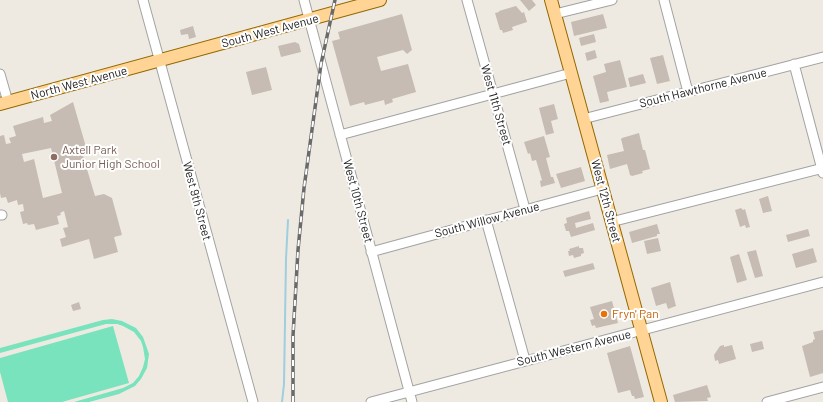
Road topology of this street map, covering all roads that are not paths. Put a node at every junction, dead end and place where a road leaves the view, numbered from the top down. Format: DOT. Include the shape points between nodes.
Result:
graph roads {
  1 [pos="143,0"];
  2 [pos="304,0"];
  3 [pos="380,0"];
  4 [pos="467,0"];
  5 [pos="551,0"];
  6 [pos="612,0"];
  7 [pos="664,0"];
  8 [pos="555,14"];
  9 [pos="309,20"];
  10 [pos="823,57"];
  11 [pos="159,61"];
  12 [pos="794,64"];
  13 [pos="571,73"];
  14 [pos="0,74"];
  15 [pos="688,92"];
  16 [pos="493,94"];
  17 [pos="4,103"];
  18 [pos="583,119"];
  19 [pos="340,135"];
  20 [pos="822,171"];
  21 [pos="602,189"];
  22 [pos="525,209"];
  23 [pos="486,220"];
  24 [pos="611,222"];
  25 [pos="371,252"];
  26 [pos="823,282"];
  27 [pos="641,330"];
  28 [pos="525,360"];
  29 [pos="823,387"];
  30 [pos="409,391"];
  31 [pos="253,402"];
  32 [pos="371,402"];
  33 [pos="412,402"];
  34 [pos="661,402"];
  35 [pos="767,402"];
  1 -- 11 [label="street, West 9th Street"];
  2 -- 9 [label="street, West 10th Street"];
  3 -- 9 [label="main road, South West Avenue"];
  4 -- 16 [label="street, West 11th Street"];
  5 -- 8 [label="main road, West 12th Street"];
  6 -- 8 [label="street"];
  7 -- 15 [label="street"];
  8 -- 13 [label="main road, West 12th Street"];
  9 -- 11 [label="main road, South West Avenue"];
  9 -- 19 [label="street, West 10th Street"];
  10 -- 12 [label="street, South Hawthorne Avenue"];
  11 -- 17 [label="main road, North West Avenue"];
  11 -- 31 [label="street, West 9th Street"];
  12 -- 15 [label="street, South Hawthorne Avenue"];
  12 -- 20 [label="street"];
  13 -- 16 [label="street"];
  13 -- 18 [label="main road, West 12th Street"];
  14 -- 17 [label="street"];
  15 -- 18 [label="street, South Hawthorne Avenue"];
  16 -- 19 [label="street"];
  16 -- 22 [label="street, West 11th Street"];
  18 -- 21 [label="main road, West 12th Street"];
  19 -- 25 [label="street, West 10th Street"];
  20 -- 24 [label="street"];
  21 -- 22 [label="street, South Willow Avenue"];
  21 -- 24 [label="main road, West 12th Street"];
  22 -- 23 [label="street, South Willow Avenue"];
  23 -- 25 [label="street, South Willow Avenue"];
  23 -- 28 [label="street"];
  24 -- 27 [label="main road, West 12th Street"];
  25 -- 30 [label="street, West 10th Street"];
  26 -- 27 [label="street, South Western Avenue"];
  27 -- 28 [label="street, South Western Avenue"];
  27 -- 34 [label="main road, West 12th Street"];
  28 -- 30 [label="street, South Western Avenue"];
  29 -- 35 [label="street"];
  30 -- 32 [label="street, South Western Avenue"];
  30 -- 33 [label="street, West 10th Street"];
}
